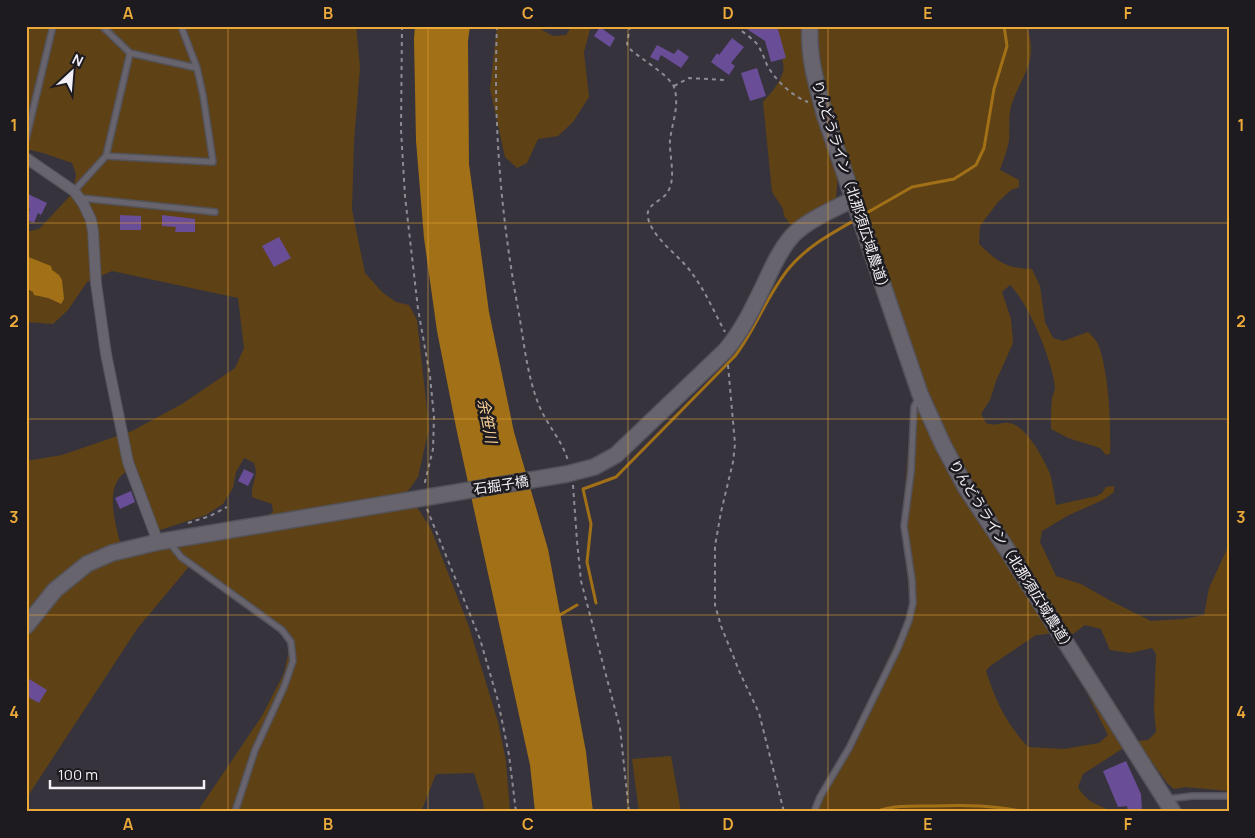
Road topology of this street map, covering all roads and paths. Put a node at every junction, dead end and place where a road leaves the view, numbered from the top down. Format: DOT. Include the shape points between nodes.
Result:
graph roads {
  1 [pos="53,26"];
  2 [pos="102,26"];
  3 [pos="181,26"];
  4 [pos="402,26"];
  5 [pos="497,26"];
  6 [pos="630,26"];
  7 [pos="736,26"];
  8 [pos="810,26"];
  9 [pos="130,53"];
  10 [pos="197,68"];
  11 [pos="725,80"];
  12 [pos="674,86"];
  13 [pos="822,103"];
  14 [pos="26,139"];
  15 [pos="106,156"];
  16 [pos="26,158"];
  17 [pos="77,195"];
  18 [pos="853,199"];
  19 [pos="215,212"];
  20 [pos="729,346"];
  21 [pos="920,394"];
  22 [pos="570,474"];
  23 [pos="428,497"];
  24 [pos="227,508"];
  25 [pos="187,524"];
  26 [pos="163,541"];
  27 [pos="26,626"];
  28 [pos="1229,796"];
  29 [pos="1169,806"];
  30 [pos="235,812"];
  31 [pos="516,812"];
  32 [pos="629,812"];
  33 [pos="784,812"];
  34 [pos="814,812"];
  1 -- 14 [label="lane"];
  2 -- 9 [label="lane"];
  3 -- 10 [label="lane"];
  4 -- 23 [label="path" via="401,130 406,196 434,417"];
  5 -- 22 [label="path" via="498,152 512,274 537,401 566,453"];
  6 -- 12 [label="path" via="627,44 631,50"];
  7 -- 13 [label="path" via="755,42 785,88 800,99"];
  8 -- 13 [label="street, りんどうライン（北那須広域農道）" via="809,43"];
  9 -- 10 [label="lane"];
  9 -- 15 [label="lane"];
  10 -- 15 [label="lane" via="214,162"];
  11 -- 12 [label="path" via="689,78"];
  12 -- 20 [label="path" via="676,108 670,141 671,182 667,194 651,205 647,215 654,230 696,279"];
  13 -- 18 [label="street, りんどうライン（北那須広域農道）"];
  15 -- 17 [label="lane"];
  16 -- 17 [label="street"];
  17 -- 19 [label="lane"];
  17 -- 26 [label="street" via="91,220 106,354 128,462"];
  18 -- 20 [label="street, 石掘子橋" via="814,219 794,234 778,255 738,336"];
  18 -- 21 [label="street, りんどうライン（北那須広域農道）"];
  20 -- 22 [label="street, 石掘子橋" via="616,455 594,467"];
  20 -- 33 [label="path" via="734,444 715,546 716,605 721,626 759,713"];
  21 -- 29 [label="street, りんどうライン（北那須広域農道）" via="966,488"];
  21 -- 34 [label="lane" via="914,408 904,526 912,580 913,603 909,620 853,739"];
  22 -- 23 [label="street, 石掘子橋"];
  22 -- 32 [label="path" via="581,581 620,728"];
  23 -- 26 [label="street, 石掘子橋"];
  23 -- 31 [label="path" via="433,521 480,639 498,701"];
  24 -- 25 [label="path"];
  26 -- 27 [label="street, 石掘子橋" via="112,553 87,564 55,590"];
  26 -- 30 [label="lane" via="282,630 291,642 293,661 255,750"];
  28 -- 29 [label="lane" via="1192,796"];
}
